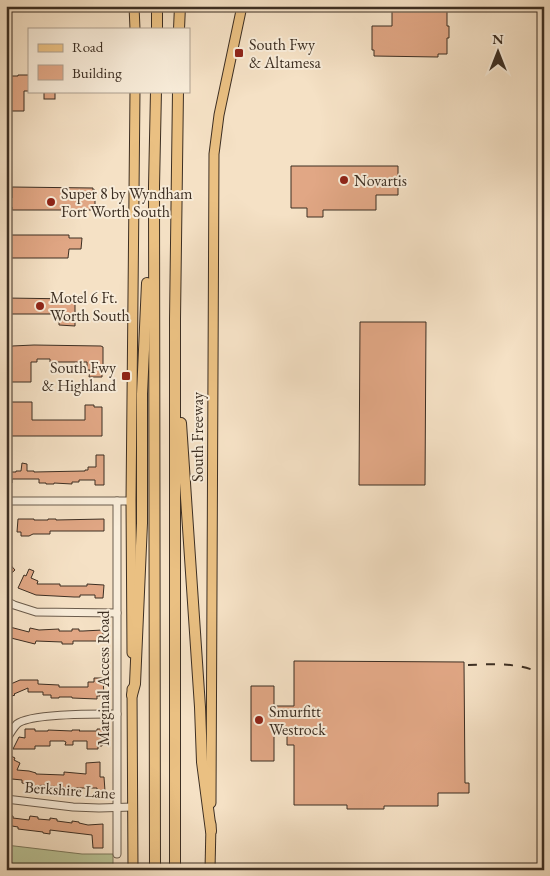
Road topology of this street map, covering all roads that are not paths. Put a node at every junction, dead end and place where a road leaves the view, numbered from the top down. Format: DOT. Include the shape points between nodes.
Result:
graph roads {
  1 [pos="134,6"];
  2 [pos="157,6"];
  3 [pos="180,6"];
  4 [pos="242,6"];
  5 [pos="135,28"];
  6 [pos="157,28"];
  7 [pos="179,28"];
  8 [pos="135,92"];
  9 [pos="156,92"];
  10 [pos="178,92"];
  11 [pos="154,186"];
  12 [pos="175,319"];
  13 [pos="6,501"];
  14 [pos="117,501"];
  15 [pos="131,502"];
  16 [pos="6,601"];
  17 [pos="117,613"];
  18 [pos="132,695"];
  19 [pos="117,714"];
  20 [pos="6,740"];
  21 [pos="6,799"];
  22 [pos="117,808"];
  23 [pos="133,808"];
  24 [pos="211,831"];
  25 [pos="117,854"];
  26 [pos="132,870"];
  27 [pos="155,870"];
  28 [pos="175,870"];
  29 [pos="210,870"];
  1 -- 5 [label="main road"];
  2 -- 6 [label="highway"];
  3 -- 7 [label="highway"];
  4 -- 24 [label="main road, South Freeway" via="219,114 214,154"];
  8 -- 15 [label="main road"];
  9 -- 11 [label="highway"];
  10 -- 12 [label="highway, South Freeway"];
  11 -- 18 [label="highway" via="147,200 142,523"];
  11 -- 27 [label="highway"];
  12 -- 24 [label="highway" via="202,762"];
  12 -- 28 [label="highway, South Freeway"];
  13 -- 14 [label="street"];
  14 -- 15 [label="street"];
  14 -- 17 [label="street, Marginal Access Road"];
  15 -- 18 [label="main road"];
  16 -- 17 [label="street" via="36,612"];
  17 -- 19 [label="street, Marginal Access Road"];
  18 -- 23 [label="main road"];
  19 -- 20 [label="street" via="26,719 17,724"];
  19 -- 22 [label="street, Marginal Access Road"];
  21 -- 22 [label="street, Berkshire Lane" via="73,807"];
  22 -- 23 [label="street, Berkshire Lane"];
  22 -- 25 [label="street, Marginal Access Road"];
  23 -- 26 [label="main road"];
  24 -- 29 [label="main road, South Freeway"];
}
